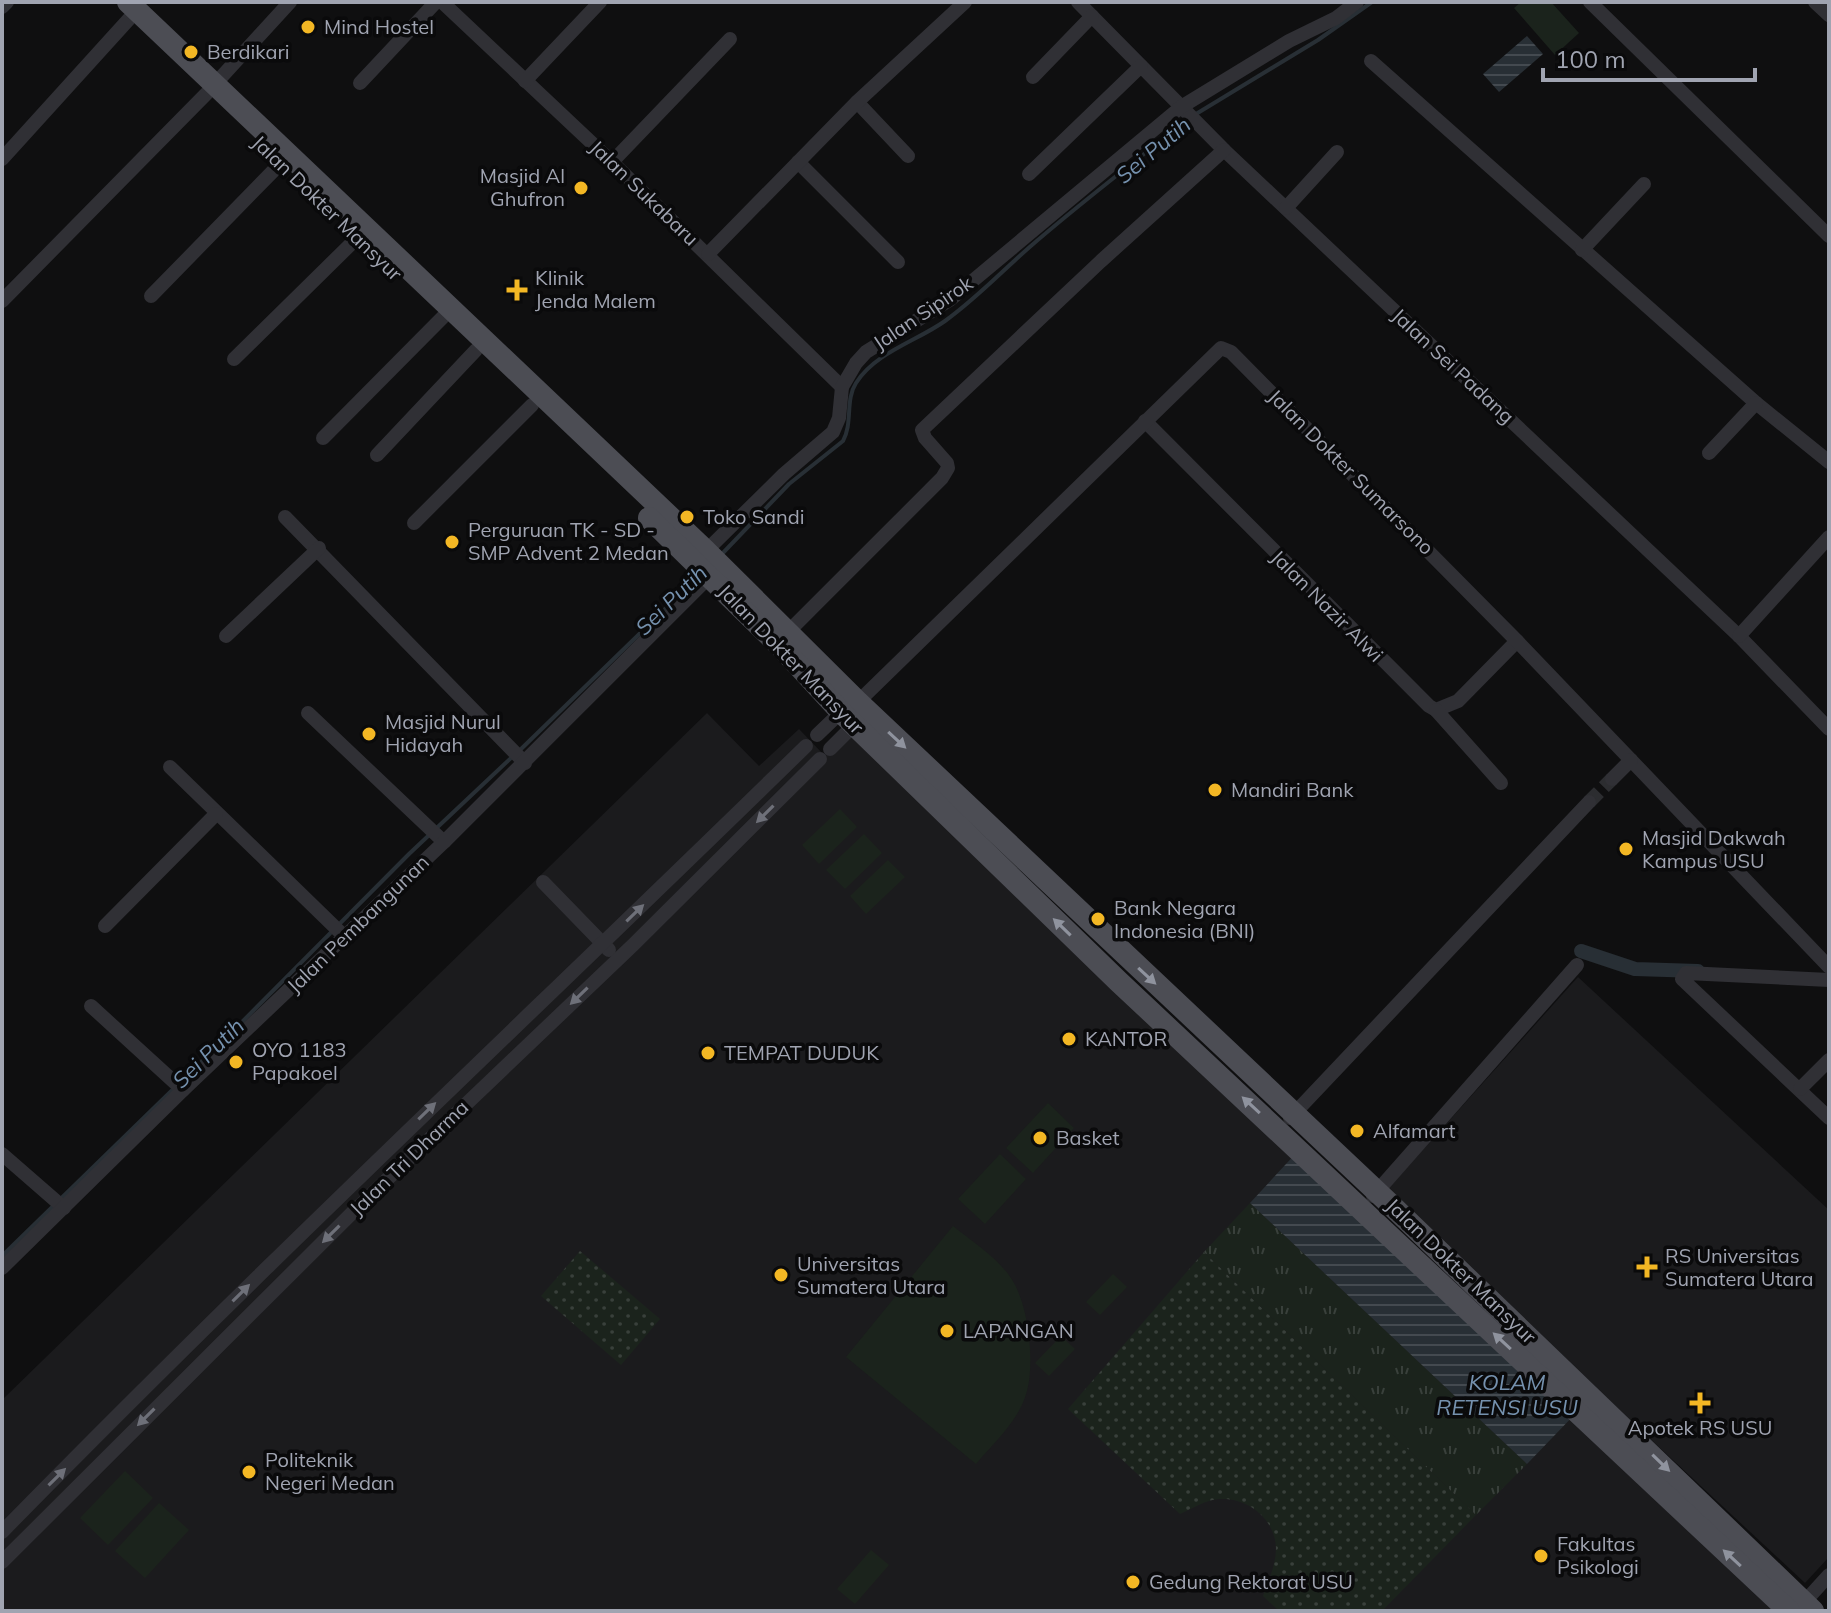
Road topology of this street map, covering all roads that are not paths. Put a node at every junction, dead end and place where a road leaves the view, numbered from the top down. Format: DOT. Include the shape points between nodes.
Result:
graph roads {
  1 [pos="7,2"];
  2 [pos="111,2"];
  3 [pos="290,2"];
  4 [pos="436,2"];
  5 [pos="442,2"];
  6 [pos="600,2"];
  7 [pos="965,2"];
  8 [pos="1078,2"];
  9 [pos="1357,2"];
  10 [pos="1590,2"];
  11 [pos="1815,2"];
  12 [pos="2,7"];
  13 [pos="128,10"];
  14 [pos="1829,15"];
  15 [pos="1092,16"];
  16 [pos="730,39"];
  17 [pos="1371,61"];
  18 [pos="1141,66"];
  19 [pos="1033,77"];
  20 [pos="525,81"];
  21 [pos="360,83"];
  22 [pos="211,88"];
  23 [pos="857,102"];
  24 [pos="1188,114"];
  25 [pos="1224,150"];
  26 [pos="1337,152"];
  27 [pos="908,156"];
  28 [pos="2,159"];
  29 [pos="612,162"];
  30 [pos="798,162"];
  31 [pos="280,164"];
  32 [pos="1029,174"];
  33 [pos="1644,184"];
  34 [pos="1286,208"];
  35 [pos="1829,236"];
  36 [pos="357,238"];
  37 [pos="1582,250"];
  38 [pos="708,254"];
  39 [pos="898,262"];
  40 [pos="151,296"];
  41 [pos="2,301"];
  42 [pos="443,317"];
  43 [pos="476,350"];
  44 [pos="234,359"];
  45 [pos="842,387"];
  46 [pos="1756,403"];
  47 [pos="532,405"];
  48 [pos="1145,421"];
  49 [pos="323,438"];
  50 [pos="1709,453"];
  51 [pos="377,455"];
  52 [pos="1829,462"];
  53 [pos="285,517"];
  54 [pos="414,523"];
  55 [pos="1829,537"];
  56 [pos="319,548"];
  57 [pos="709,564"];
  58 [pos="789,631"];
  59 [pos="226,636"];
  60 [pos="1739,636"];
  61 [pos="1517,641"];
  62 [pos="1436,710"];
  63 [pos="308,713"];
  64 [pos="851,713"];
  65 [pos="1829,729"];
  66 [pos="518,756"];
  67 [pos="1631,760"];
  68 [pos="170,767"];
  69 [pos="1612,779"];
  70 [pos="1501,783"];
  71 [pos="1589,802"];
  72 [pos="216,814"];
  73 [pos="436,836"];
  74 [pos="668,881"];
  75 [pos="543,882"];
  76 [pos="682,896"];
  77 [pos="105,926"];
  78 [pos="339,931"];
  79 [pos="603,944"];
  80 [pos="618,959"];
  81 [pos="1577,965"];
  82 [pos="1829,967"];
  83 [pos="1829,980"];
  84 [pos="91,1006"];
  85 [pos="1829,1060"];
  86 [pos="180,1087"];
  87 [pos="1800,1089"];
  88 [pos="1294,1113"];
  89 [pos="1829,1118"];
  90 [pos="1278,1130"];
  91 [pos="1315,1133"];
  92 [pos="1299,1150"];
  93 [pos="2,1154"];
  94 [pos="1377,1192"];
  95 [pos="60,1205"];
  96 [pos="1362,1209"];
  97 [pos="2,1268"];
  98 [pos="1584,1404"];
  99 [pos="2,1532"];
  100 [pos="2,1562"];
  101 [pos="1829,1575"];
  102 [pos="1800,1609"];
  1 -- 12 [label="street"];
  2 -- 13 [label="main road, Jalan Dokter Mansyur"];
  3 -- 22 [label="street"];
  4 -- 21 [label="street"];
  5 -- 20 [label="street, Jalan Sukabaru"];
  6 -- 20 [label="street"];
  7 -- 23 [label="street"];
  8 -- 15 [label="street, Jalan Sei Padang"];
  9 -- 24 [label="street, Jalan Sipirok" via="1289,41"];
  10 -- 35 [label="street"];
  11 -- 14 [label="street"];
  13 -- 22 [label="main road, Jalan Dokter Mansyur"];
  13 -- 28 [label="street"];
  15 -- 18 [label="street, Jalan Sei Padang"];
  15 -- 19 [label="street"];
  16 -- 29 [label="street"];
  17 -- 37 [label="street"];
  18 -- 24 [label="street, Jalan Sei Padang"];
  18 -- 32 [label="street"];
  20 -- 29 [label="street, Jalan Sukabaru"];
  22 -- 31 [label="main road, Jalan Dokter Mansyur"];
  22 -- 41 [label="street"];
  22 -- 57 [label="main road, Jalan Dokter Mansyur"];
  23 -- 27 [label="street"];
  23 -- 30 [label="street"];
  24 -- 25 [label="street, Jalan Sei Padang"];
  24 -- 45 [label="street, Jalan Sipirok" via="951,299 866,352"];
  25 -- 34 [label="street, Jalan Sei Padang"];
  25 -- 58 [label="street" via="922,430 947,463 942,478"];
  26 -- 34 [label="street"];
  29 -- 38 [label="street, Jalan Sukabaru"];
  30 -- 38 [label="street"];
  30 -- 39 [label="street"];
  31 -- 36 [label="main road, Jalan Dokter Mansyur"];
  31 -- 40 [label="street"];
  33 -- 37 [label="street"];
  34 -- 60 [label="street, Jalan Sei Padang"];
  36 -- 42 [label="main road, Jalan Dokter Mansyur"];
  36 -- 44 [label="street"];
  37 -- 46 [label="street"];
  38 -- 45 [label="street, Jalan Sukabaru"];
  42 -- 43 [label="main road, Jalan Dokter Mansyur"];
  42 -- 49 [label="street"];
  43 -- 47 [label="main road, Jalan Dokter Mansyur"];
  43 -- 51 [label="street"];
  45 -- 57 [label="street, Jalan Sipirok" via="839,418 829,437 784,474"];
  46 -- 50 [label="street"];
  46 -- 52 [label="street"];
  47 -- 54 [label="street"];
  47 -- 57 [label="main road, Jalan Dokter Mansyur"];
  48 -- 61 [label="street, Jalan Dokter Sumarsono" via="1217,350 1231,352"];
  48 -- 62 [label="street, Jalan Nazir Alwi" via="1421,701"];
  48 -- 64 [label="street, Jalan Dokter Sumarsono"];
  53 -- 56 [label="street"];
  55 -- 60 [label="street"];
  56 -- 59 [label="street"];
  56 -- 66 [label="street"];
  57 -- 58 [label="main road, Jalan Dokter Mansyur"];
  57 -- 64 [label="main road, Jalan Dokter Mansyur"];
  57 -- 66 [label="street, Jalan Pembangunan"];
  58 -- 64 [label="main road, Jalan Dokter Mansyur"];
  60 -- 65 [label="street, Jalan Sei Padang"];
  61 -- 62 [label="street" via="1458,701"];
  61 -- 67 [label="street, Jalan Dokter Sumarsono"];
  62 -- 70 [label="street, Jalan Nazir Alwi"];
  63 -- 73 [label="street"];
  64 -- 74 [label="street, Jalan Tri Dharma" via="812,740"];
  64 -- 76 [label="street, Jalan Tri Dharma, one-way" via="825,754"];
  64 -- 88 [label="main road, Jalan Dokter Mansyur, one-way"];
  90 -- 64 [label="main road, Jalan Dokter Mansyur, one-way" via="1119,982"];
  66 -- 73 [label="street, Jalan Pembangunan"];
  67 -- 69 [label="street"];
  67 -- 82 [label="street, Jalan Dokter Sumarsono"];
  68 -- 72 [label="street"];
  71 -- 88 [label="street"];
  72 -- 77 [label="street"];
  72 -- 78 [label="street"];
  73 -- 78 [label="street, Jalan Pembangunan"];
  74 -- 76 [label="street"];
  79 -- 74 [label="street, Jalan Tri Dharma, one-way"];
  75 -- 79 [label="street"];
  76 -- 80 [label="street, Jalan Tri Dharma"];
  78 -- 86 [label="street, Jalan Pembangunan"];
  79 -- 80 [label="street"];
  99 -- 79 [label="street, Jalan Tri Dharma, one-way" via="339,1195"];
  80 -- 100 [label="street, Jalan Tri Dharma, one-way" via="354,1211"];
  81 -- 94 [label="street"];
  83 -- 87 [label="street" via="1682,976"];
  84 -- 86 [label="street"];
  85 -- 87 [label="street"];
  86 -- 95 [label="street, Jalan Pembangunan"];
  87 -- 89 [label="street"];
  88 -- 90 [label="street"];
  88 -- 91 [label="main road, Jalan Dokter Mansyur"];
  90 -- 92 [label="main road, Jalan Dokter Mansyur"];
  91 -- 92 [label="street"];
  91 -- 94 [label="main road, Jalan Dokter Mansyur"];
  92 -- 96 [label="main road, Jalan Dokter Mansyur"];
  93 -- 95 [label="street"];
  94 -- 96 [label="street"];
  94 -- 98 [label="main road, Jalan Dokter Mansyur"];
  95 -- 97 [label="street, Jalan Pembangunan"];
  98 -- 96 [label="main road, Jalan Dokter Mansyur, one-way"];
  98 -- 102 [label="main road, Jalan Dokter Mansyur"];
  101 -- 102 [label="street"];
}
